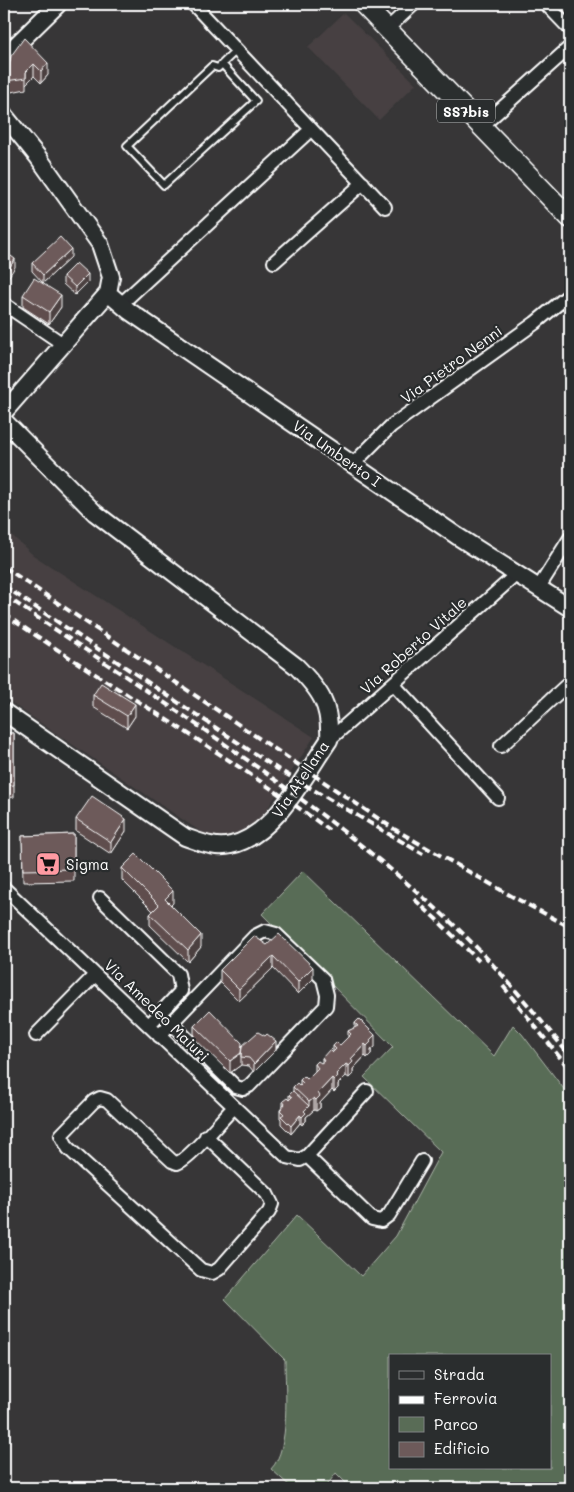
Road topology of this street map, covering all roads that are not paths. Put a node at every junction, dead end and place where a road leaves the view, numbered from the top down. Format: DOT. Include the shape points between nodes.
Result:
graph roads {
  1 [pos="57,4"];
  2 [pos="193,4"];
  3 [pos="362,4"];
  4 [pos="414,4"];
  5 [pos="546,4"];
  6 [pos="387,29"];
  7 [pos="570,30"];
  8 [pos="570,46"];
  9 [pos="236,50"];
  10 [pos="4,57"];
  11 [pos="222,64"];
  12 [pos="4,115"];
  13 [pos="482,126"];
  14 [pos="306,134"];
  15 [pos="363,183"];
  16 [pos="385,207"];
  17 [pos="570,218"];
  18 [pos="274,262"];
  19 [pos="108,293"];
  20 [pos="570,294"];
  21 [pos="4,304"];
  22 [pos="121,304"];
  23 [pos="62,344"];
  24 [pos="4,412"];
  25 [pos="4,421"];
  26 [pos="353,464"];
  27 [pos="570,538"];
  28 [pos="518,573"];
  29 [pos="540,587"];
  30 [pos="570,608"];
  31 [pos="570,682"];
  32 [pos="393,684"];
  33 [pos="4,712"];
  34 [pos="329,740"];
  35 [pos="501,746"];
  36 [pos="498,798"];
  37 [pos="4,888"];
  38 [pos="100,898"];
  39 [pos="95,974"];
  40 [pos="171,1023"];
  41 [pos="149,1026"];
  42 [pos="36,1035"];
  43 [pos="159,1036"];
  44 [pos="367,1091"];
  45 [pos="234,1107"];
  46 [pos="206,1136"];
  47 [pos="307,1156"];
  48 [pos="422,1161"];
  1 -- 10 [label="main road"];
  2 -- 9 [label="street"];
  3 -- 6 [label="main road, SS7bis"];
  4 -- 6 [label="street"];
  5 -- 7 [label="street"];
  6 -- 13 [label="main road, SS7bis"];
  8 -- 13 [label="street"];
  9 -- 11 [label="lane"];
  9 -- 15 [label="street"];
  11 -- 11 [label="lane" via="218,68 212,66 127,146 164,185 256,101"];
  12 -- 19 [label="main road" via="100,244 111,277"];
  13 -- 17 [label="main road, SS7bis"];
  14 -- 22 [label="street"];
  15 -- 16 [label="street"];
  15 -- 18 [label="street"];
  19 -- 22 [label="main road, Via Umberto I"];
  19 -- 23 [label="main road"];
  20 -- 26 [label="street, Via Pietro Nenni" via="535,323 391,426"];
  21 -- 23 [label="street"];
  22 -- 26 [label="main road, Via Umberto I"];
  23 -- 24 [label="main road"];
  25 -- 34 [label="main road, Via Atellana" via="95,513 296,666 316,687 328,709"];
  26 -- 28 [label="main road, Via Umberto I" via="457,536"];
  27 -- 29 [label="street"];
  28 -- 29 [label="main road, Via Umberto I"];
  28 -- 32 [label="street, Via Roberto Vitale"];
  29 -- 30 [label="main road, Via Umberto I"];
  31 -- 35 [label="street"];
  32 -- 34 [label="street, Via Roberto Vitale"];
  32 -- 36 [label="street"];
  33 -- 34 [label="main road, Via Atellana" via="186,837 209,846 230,846 253,837 272,821"];
  37 -- 39 [label="street, Via Amedeo Maiuri"];
  38 -- 41 [label="street" via="178,974 181,992"];
  39 -- 41 [label="street, Via Amedeo Maiuri"];
  39 -- 42 [label="street"];
  40 -- 40 [label="street" via="236,1087 243,1089 326,1006 327,995 323,979 276,934 265,931 255,936"];
  40 -- 43 [label="street"];
  41 -- 43 [label="street, Via Amedeo Maiuri"];
  43 -- 45 [label="street, Via Amedeo Maiuri"];
  44 -- 47 [label="street"];
  45 -- 46 [label="street"];
  45 -- 47 [label="street, Via Amedeo Maiuri" via="287,1157 300,1160"];
  46 -- 46 [label="street" via="267,1194 272,1204 269,1212 220,1269 212,1273 202,1270 68,1148 61,1135 100,1098 107,1100 177,1163 183,1161"];
  47 -- 48 [label="street" via="372,1219 381,1221 389,1214"];
}
